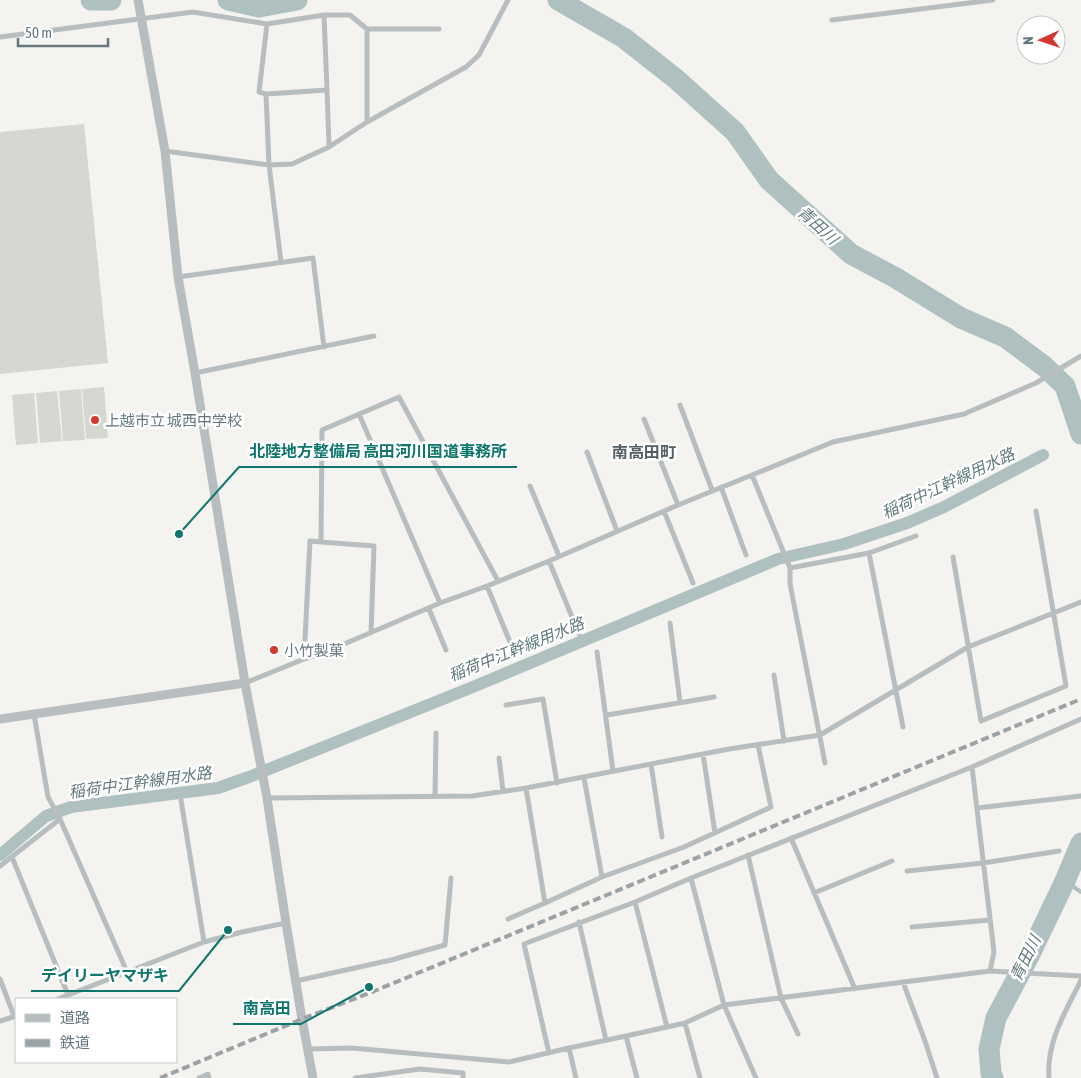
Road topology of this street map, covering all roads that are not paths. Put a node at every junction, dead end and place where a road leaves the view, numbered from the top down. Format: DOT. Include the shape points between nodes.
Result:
graph roads {
  1 [pos="138,0"];
  2 [pos="993,0"];
  3 [pos="507,2"];
  4 [pos="324,15"];
  5 [pos="142,19"];
  6 [pos="832,20"];
  7 [pos="267,24"];
  8 [pos="367,29"];
  9 [pos="439,29"];
  10 [pos="0,37"];
  11 [pos="327,90"];
  12 [pos="266,94"];
  13 [pos="367,122"];
  14 [pos="329,147"];
  15 [pos="165,151"];
  16 [pos="269,165"];
  17 [pos="281,262"];
  18 [pos="178,277"];
  19 [pos="374,336"];
  20 [pos="324,346"];
  21 [pos="1080,357"];
  22 [pos="195,373"];
  23 [pos="680,406"];
  24 [pos="359,414"];
  25 [pos="644,419"];
  26 [pos="587,452"];
  27 [pos="752,474"];
  28 [pos="530,486"];
  29 [pos="721,487"];
  30 [pos="712,490"];
  31 [pos="678,505"];
  32 [pos="664,511"];
  33 [pos="1036,511"];
  34 [pos="617,532"];
  35 [pos="916,536"];
  36 [pos="320,542"];
  37 [pos="869,553"];
  38 [pos="746,555"];
  39 [pos="559,556"];
  40 [pos="953,557"];
  41 [pos="549,561"];
  42 [pos="790,568"];
  43 [pos="498,581"];
  44 [pos="693,582"];
  45 [pos="487,586"];
  46 [pos="1081,602"];
  47 [pos="440,603"];
  48 [pos="429,609"];
  49 [pos="1053,614"];
  50 [pos="670,623"];
  51 [pos="371,633"];
  52 [pos="579,634"];
  53 [pos="510,642"];
  54 [pos="968,647"];
  55 [pos="446,650"];
  56 [pos="597,652"];
  57 [pos="304,659"];
  58 [pos="774,675"];
  59 [pos="245,683"];
  60 [pos="896,690"];
  61 [pos="714,697"];
  62 [pos="680,702"];
  63 [pos="506,705"];
  64 [pos="34,714"];
  65 [pos="607,715"];
  66 [pos="0,719"];
  67 [pos="1081,719"];
  68 [pos="902,726"];
  69 [pos="436,733"];
  70 [pos="820,735"];
  71 [pos="784,741"];
  72 [pos="758,745"];
  73 [pos="703,754"];
  74 [pos="499,758"];
  75 [pos="825,763"];
  76 [pos="651,764"];
  77 [pos="972,767"];
  78 [pos="614,771"];
  79 [pos="584,778"];
  80 [pos="557,783"];
  81 [pos="526,788"];
  82 [pos="503,792"];
  83 [pos="435,796"];
  84 [pos="1081,796"];
  85 [pos="267,798"];
  86 [pos="181,800"];
  87 [pos="977,808"];
  88 [pos="60,819"];
  89 [pos="715,833"];
  90 [pos="662,836"];
  91 [pos="790,838"];
  92 [pos="1059,851"];
  93 [pos="748,855"];
  94 [pos="12,857"];
  95 [pos="892,861"];
  96 [pos="983,863"];
  97 [pos="0,866"];
  98 [pos="906,871"];
  99 [pos="451,878"];
  100 [pos="602,878"];
  101 [pos="691,878"];
  102 [pos="814,893"];
  103 [pos="546,902"];
  104 [pos="635,902"];
  105 [pos="508,920"];
  106 [pos="990,920"];
  107 [pos="286,922"];
  108 [pos="580,922"];
  109 [pos="912,928"];
  110 [pos="204,942"];
  111 [pos="990,971"];
  112 [pos="127,972"];
  113 [pos="1081,976"];
  114 [pos="0,979"];
  115 [pos="1081,980"];
  116 [pos="296,981"];
  117 [pos="903,982"];
  118 [pos="855,988"];
  119 [pos="68,995"];
  120 [pos="60,998"];
  121 [pos="781,998"];
  122 [pos="724,1005"];
  123 [pos="15,1016"];
  124 [pos="0,1021"];
  125 [pos="685,1022"];
  126 [pos="667,1027"];
  127 [pos="798,1034"];
  128 [pos="626,1036"];
  129 [pos="606,1040"];
  130 [pos="569,1048"];
  131 [pos="308,1049"];
  132 [pos="549,1053"];
  133 [pos="199,1078"];
  134 [pos="209,1078"];
  135 [pos="313,1078"];
  136 [pos="355,1078"];
  137 [pos="463,1078"];
  138 [pos="576,1078"];
  139 [pos="637,1078"];
  140 [pos="700,1078"];
  141 [pos="756,1078"];
  142 [pos="937,1078"];
  143 [pos="1049,1078"];
  1 -- 5 [label="street"];
  2 -- 6 [label="street"];
  3 -- 13 [label="street" via="479,55 466,67"];
  4 -- 7 [label="street"];
  4 -- 8 [label="street" via="350,15"];
  4 -- 11 [label="street"];
  5 -- 7 [label="street" via="193,12"];
  5 -- 10 [label="street"];
  5 -- 15 [label="street"];
  7 -- 12 [label="street" via="259,92"];
  8 -- 9 [label="street"];
  8 -- 13 [label="street"];
  11 -- 12 [label="street"];
  11 -- 14 [label="street"];
  12 -- 16 [label="street"];
  13 -- 14 [label="street"];
  14 -- 16 [label="street" via="292,164"];
  15 -- 16 [label="street"];
  15 -- 18 [label="street"];
  16 -- 17 [label="street"];
  17 -- 18 [label="street"];
  17 -- 20 [label="street" via="313,258"];
  18 -- 22 [label="street"];
  19 -- 20 [label="street"];
  20 -- 22 [label="street"];
  21 -- 27 [label="street" via="1036,383 964,414 833,442"];
  22 -- 59 [label="street"];
  23 -- 30 [label="street"];
  24 -- 36 [label="street" via="322,430"];
  24 -- 43 [label="street" via="399,397"];
  24 -- 47 [label="street"];
  25 -- 31 [label="street"];
  26 -- 34 [label="street"];
  27 -- 29 [label="street"];
  27 -- 42 [label="street"];
  28 -- 39 [label="street"];
  29 -- 30 [label="street"];
  29 -- 38 [label="street"];
  30 -- 31 [label="street"];
  31 -- 32 [label="street"];
  32 -- 34 [label="street"];
  32 -- 44 [label="street"];
  33 -- 49 [label="street"];
  34 -- 39 [label="street"];
  35 -- 37 [label="street"];
  36 -- 51 [label="street" via="374,546"];
  36 -- 57 [label="street" via="310,541"];
  37 -- 42 [label="street"];
  37 -- 60 [label="street"];
  39 -- 41 [label="street"];
  40 -- 54 [label="street"];
  41 -- 43 [label="street"];
  41 -- 52 [label="street"];
  42 -- 70 [label="street" via="790,584"];
  43 -- 45 [label="street"];
  45 -- 47 [label="street"];
  45 -- 53 [label="street"];
  46 -- 49 [label="street"];
  47 -- 48 [label="street"];
  48 -- 51 [label="street"];
  48 -- 55 [label="street"];
  49 -- 54 [label="street"];
  49 -- 54 [label="street" via="1066,686 981,721"];
  50 -- 62 [label="street"];
  51 -- 57 [label="street"];
  54 -- 60 [label="street"];
  56 -- 65 [label="street"];
  57 -- 59 [label="street"];
  58 -- 71 [label="street"];
  59 -- 64 [label="street"];
  59 -- 85 [label="street"];
  60 -- 68 [label="street"];
  60 -- 70 [label="street"];
  61 -- 62 [label="street"];
  62 -- 65 [label="street"];
  63 -- 80 [label="street" via="543,699"];
  64 -- 66 [label="street"];
  64 -- 88 [label="street" via="48,797"];
  65 -- 78 [label="street"];
  67 -- 77 [label="street"];
  69 -- 83 [label="street"];
  70 -- 71 [label="street"];
  70 -- 75 [label="street"];
  71 -- 72 [label="street"];
  72 -- 73 [label="street"];
  72 -- 89 [label="street" via="771,807"];
  73 -- 76 [label="street"];
  73 -- 89 [label="street"];
  74 -- 82 [label="street"];
  76 -- 78 [label="street"];
  76 -- 90 [label="street"];
  77 -- 87 [label="street"];
  77 -- 91 [label="street"];
  78 -- 79 [label="street"];
  79 -- 80 [label="street"];
  79 -- 100 [label="street"];
  80 -- 81 [label="street"];
  81 -- 82 [label="street"];
  81 -- 103 [label="street"];
  82 -- 83 [label="street"];
  83 -- 85 [label="street"];
  84 -- 87 [label="street"];
  85 -- 107 [label="street"];
  86 -- 110 [label="street"];
  87 -- 96 [label="street"];
  88 -- 94 [label="street"];
  88 -- 112 [label="street"];
  89 -- 100 [label="street"];
  91 -- 93 [label="street"];
  91 -- 102 [label="street"];
  92 -- 96 [label="street"];
  93 -- 101 [label="street"];
  93 -- 121 [label="street"];
  94 -- 97 [label="street"];
  94 -- 119 [label="street"];
  95 -- 102 [label="street"];
  96 -- 98 [label="street"];
  96 -- 106 [label="street"];
  99 -- 116 [label="street" via="445,945"];
  100 -- 103 [label="street"];
  101 -- 104 [label="street"];
  101 -- 122 [label="street"];
  102 -- 118 [label="street"];
  103 -- 105 [label="street"];
  104 -- 108 [label="street"];
  104 -- 126 [label="street"];
  106 -- 109 [label="street"];
  106 -- 111 [label="street" via="994,952"];
  107 -- 110 [label="street"];
  107 -- 116 [label="street"];
  108 -- 129 [label="street"];
  108 -- 132 [label="street" via="524,944"];
  110 -- 112 [label="street"];
  111 -- 113 [label="street"];
  111 -- 117 [label="street"];
  112 -- 119 [label="street"];
  114 -- 123 [label="street"];
  115 -- 143 [label="street" via="1053,1039"];
  116 -- 131 [label="street"];
  117 -- 118 [label="street"];
  117 -- 142 [label="street"];
  118 -- 121 [label="street"];
  119 -- 120 [label="street"];
  121 -- 122 [label="street"];
  121 -- 127 [label="street"];
  122 -- 125 [label="street"];
  122 -- 141 [label="street"];
  123 -- 124 [label="street"];
  125 -- 126 [label="street"];
  125 -- 140 [label="street"];
  126 -- 128 [label="street"];
  128 -- 129 [label="street"];
  128 -- 139 [label="street"];
  129 -- 130 [label="street"];
  130 -- 132 [label="street"];
  130 -- 138 [label="street"];
  131 -- 132 [label="street" via="352,1048 509,1062"];
  131 -- 135 [label="street"];
  133 -- 134 [label="street" via="208,1074"];
  136 -- 137 [label="street" via="420,1069 463,1073"];
}
